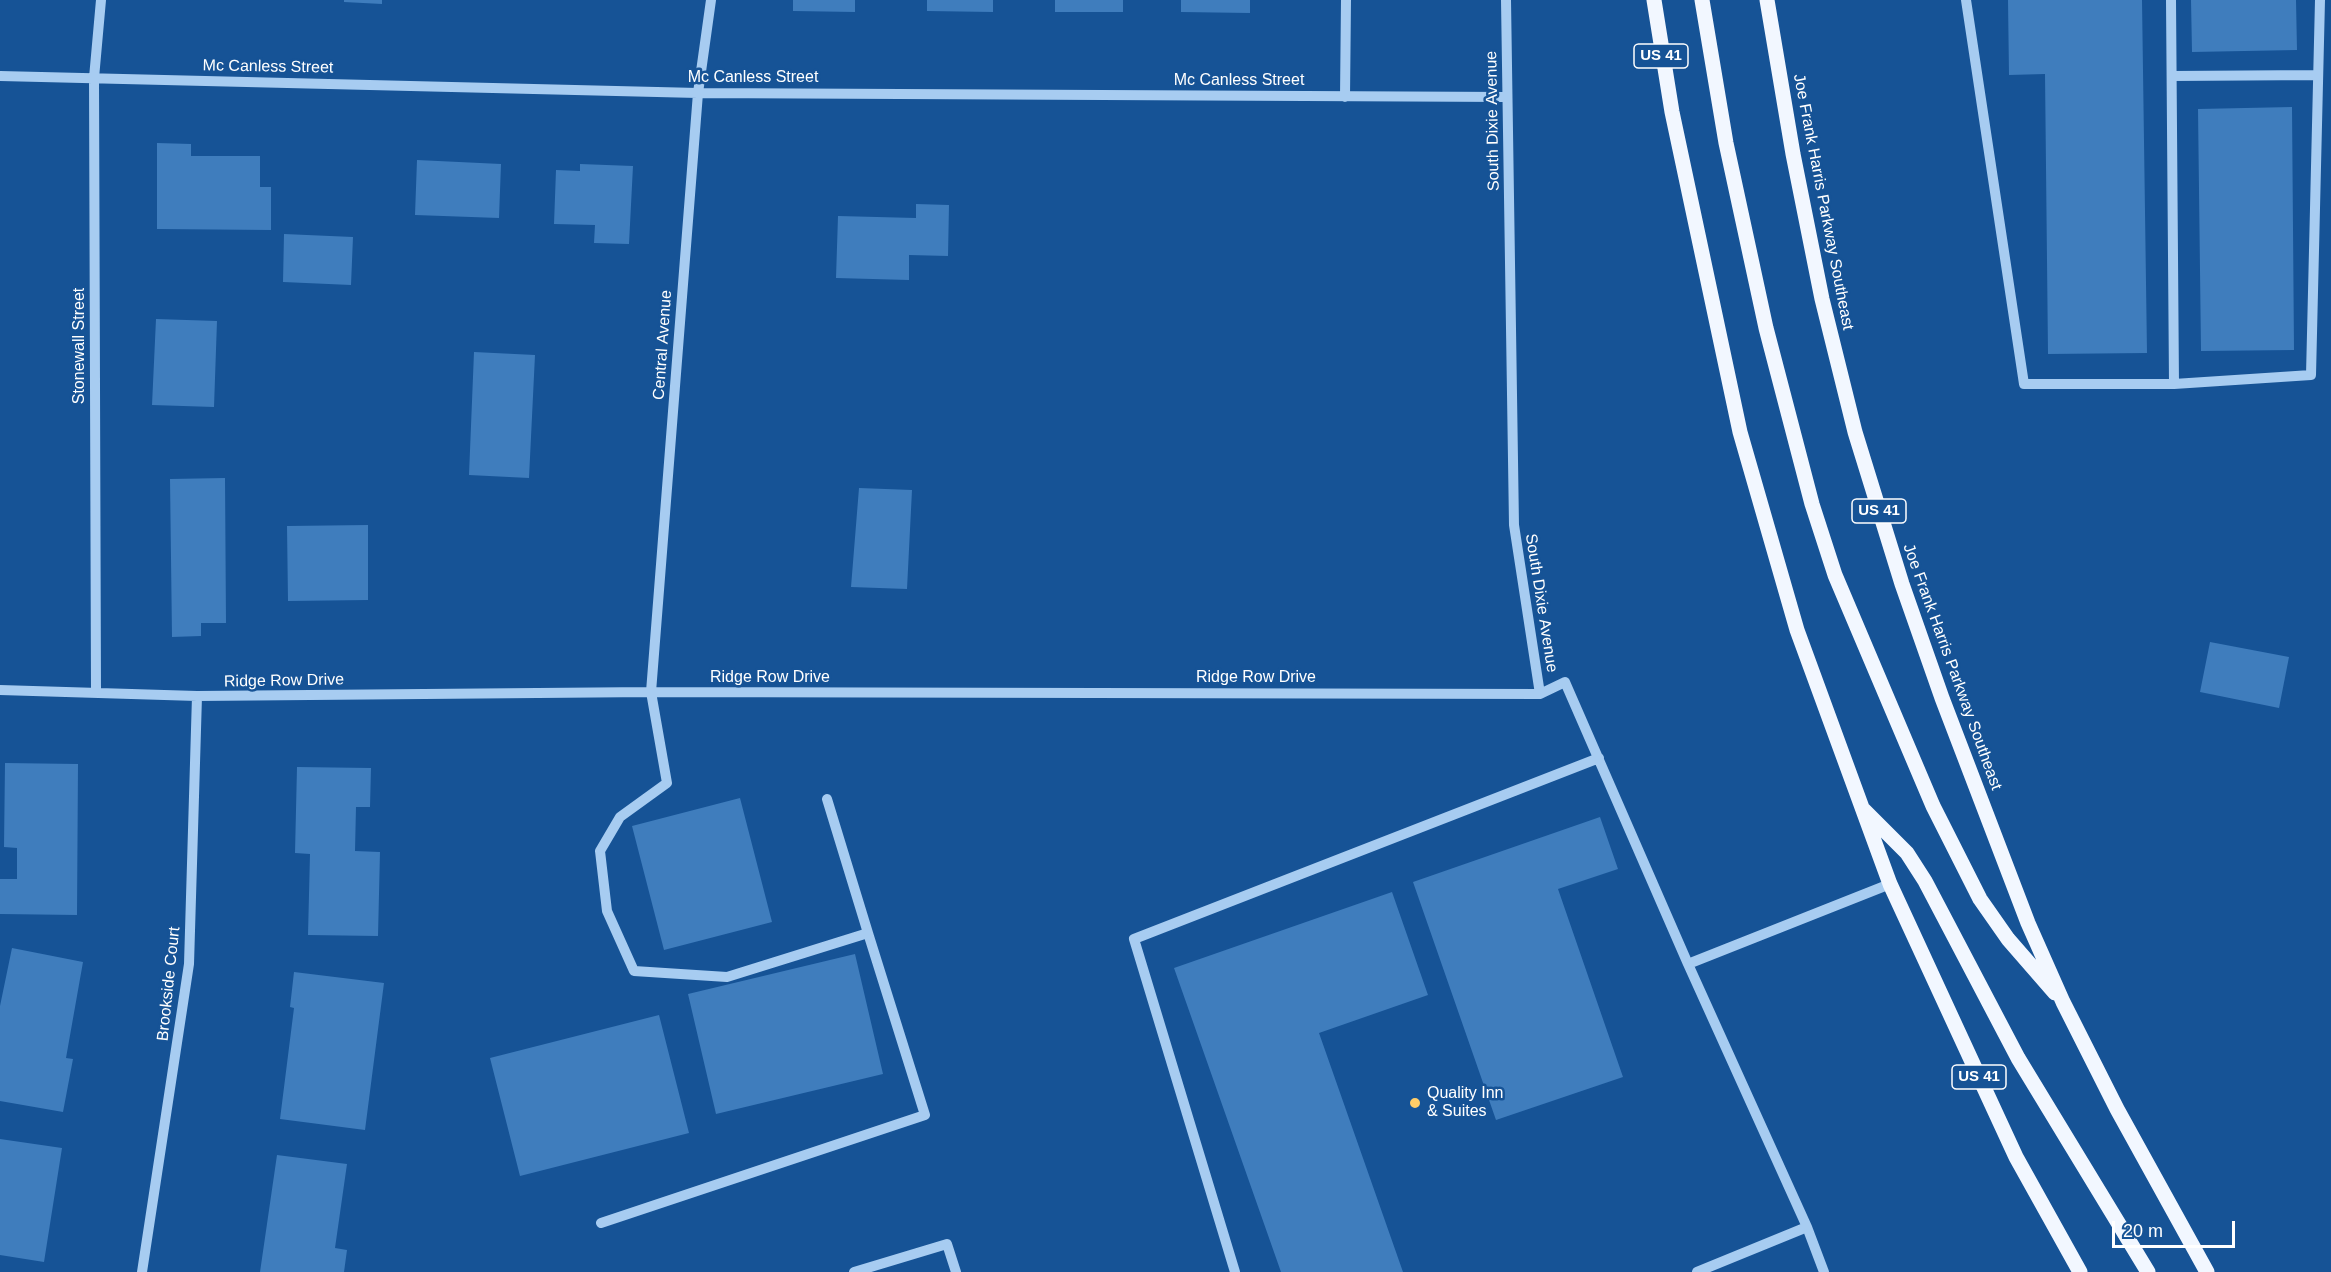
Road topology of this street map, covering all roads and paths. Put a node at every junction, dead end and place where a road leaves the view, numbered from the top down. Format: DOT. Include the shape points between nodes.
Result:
graph roads {
  1 [pos="101,0"];
  2 [pos="711,0"];
  3 [pos="1346,0"];
  4 [pos="1506,0"];
  5 [pos="1654,0"];
  6 [pos="1702,0"];
  7 [pos="1767,0"];
  8 [pos="1966,0"];
  9 [pos="2171,0"];
  10 [pos="2320,0"];
  11 [pos="2318,75"];
  12 [pos="0,76"];
  13 [pos="2172,76"];
  14 [pos="94,78"];
  15 [pos="698,93"];
  16 [pos="1346,96"];
  17 [pos="1507,97"];
  18 [pos="2174,384"];
  19 [pos="0,690"];
  20 [pos="96,692"];
  21 [pos="651,692"];
  22 [pos="1539,694"];
  23 [pos="197,696"];
  24 [pos="1599,758"];
  25 [pos="827,799"];
  26 [pos="1862,808"];
  27 [pos="1890,884"];
  28 [pos="868,933"];
  29 [pos="1688,964"];
  30 [pos="2063,1002"];
  31 [pos="601,1223"];
  32 [pos="1808,1227"];
  33 [pos="142,1272"];
  34 [pos="854,1272"];
  35 [pos="956,1272"];
  36 [pos="1235,1272"];
  37 [pos="1697,1272"];
  38 [pos="1824,1272"];
  39 [pos="2080,1272"];
  40 [pos="2148,1272"];
  41 [pos="2207,1272"];
  1 -- 14 [label="street, Stonewall Street"];
  2 -- 15 [label="street, Central Avenue"];
  3 -- 16 [label="street"];
  4 -- 17 [label="street, South Dixie Avenue"];
  5 -- 26 [label="main road, US 41" via="1671,112 1740,432 1797,630"];
  6 -- 30 [label="main road" via="1726,143 1766,328 1834,575 1933,806 1980,899 2037,975"];
  7 -- 30 [label="main road, Joe Frank Harris Parkway Southeast / US 41" via="1822,299 1855,432 1942,699 2028,923"];
  8 -- 18 [label="street" via="2024,384"];
  9 -- 13 [label="street"];
  10 -- 11 [label="street"];
  11 -- 13 [label="street"];
  11 -- 18 [label="street" via="2311,375"];
  12 -- 14 [label="street, Mc Canless Street"];
  13 -- 18 [label="street"];
  14 -- 15 [label="street, Mc Canless Street"];
  14 -- 20 [label="street, Stonewall Street"];
  15 -- 16 [label="street, Mc Canless Street"];
  15 -- 21 [label="street, Central Avenue"];
  16 -- 17 [label="street, Mc Canless Street"];
  17 -- 22 [label="street, South Dixie Avenue" via="1514,525"];
  19 -- 20 [label="street, Ridge Row Drive"];
  20 -- 23 [label="street, Ridge Row Drive"];
  21 -- 22 [label="street, Ridge Row Drive"];
  21 -- 23 [label="street, Ridge Row Drive"];
  21 -- 28 [label="street, Central Avenue" via="667,783 620,817 600,850 608,911 634,971 727,977"];
  22 -- 24 [label="street, South Dixie Avenue" via="1565,682"];
  23 -- 33 [label="street, Brookside Court" via="189,964"];
  24 -- 29 [label="street, South Dixie Avenue"];
  24 -- 36 [label="street" via="1134,939"];
  25 -- 28 [label="street"];
  26 -- 27 [label="main road, US 41"];
  26 -- 40 [label="main road" via="1907,853 1925,881 2019,1058"];
  27 -- 29 [label="street"];
  27 -- 39 [label="main road, US 41" via="2016,1157"];
  28 -- 31 [label="street" via="925,1115"];
  29 -- 32 [label="street, South Dixie Avenue"];
  30 -- 41 [label="main road, Joe Frank Harris Parkway Southeast / US 41"];
  32 -- 37 [label="street"];
  32 -- 38 [label="street, South Dixie Avenue"];
  34 -- 35 [label="street" via="947,1244"];
}
